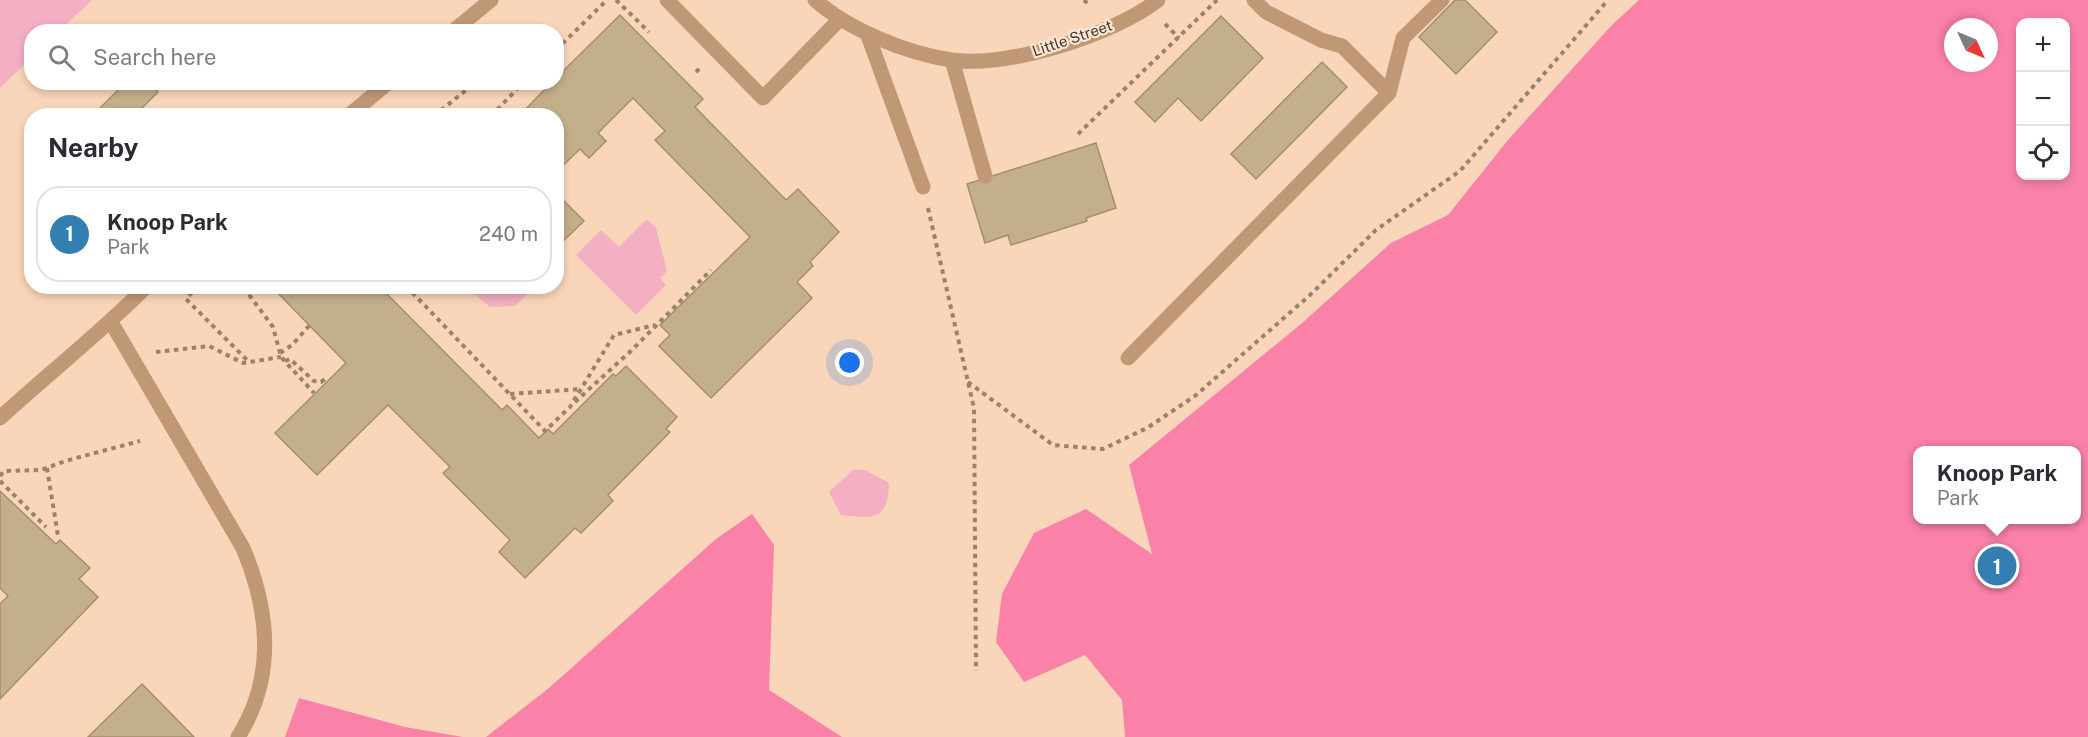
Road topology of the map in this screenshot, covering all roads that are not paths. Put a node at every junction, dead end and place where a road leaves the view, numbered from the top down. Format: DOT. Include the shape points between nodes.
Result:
graph roads {
  1 [pos="491,0"];
  2 [pos="667,0"];
  3 [pos="814,0"];
  4 [pos="1158,0"];
  5 [pos="1254,0"];
  6 [pos="1442,0"];
  7 [pos="840,19"];
  8 [pos="462,24"];
  9 [pos="867,33"];
  10 [pos="952,60"];
  11 [pos="379,90"];
  12 [pos="1389,93"];
  13 [pos="358,108"];
  14 [pos="985,176"];
  15 [pos="923,187"];
  16 [pos="139,294"];
  17 [pos="111,322"];
  18 [pos="1128,358"];
  19 [pos="0,418"];
  20 [pos="238,737"];
  1 -- 8 [label="lane"];
  2 -- 7 [label="lane" via="763,98"];
  3 -- 7 [label="lane, Little Street"];
  4 -- 10 [label="lane, Little Street" via="1142,12 1095,33 1043,51 997,60"];
  5 -- 12 [label="lane" via="1266,12 1321,40 1342,46"];
  6 -- 12 [label="lane" via="1403,38"];
  7 -- 9 [label="lane, Little Street"];
  9 -- 10 [label="lane, Little Street"];
  9 -- 15 [label="lane"];
  10 -- 14 [label="lane"];
  11 -- 13 [label="lane"];
  12 -- 18 [label="lane"];
  16 -- 17 [label="lane"];
  17 -- 19 [label="lane"];
  17 -- 20 [label="lane" via="243,548 258,589 265,643 263,673 259,693"];
}
